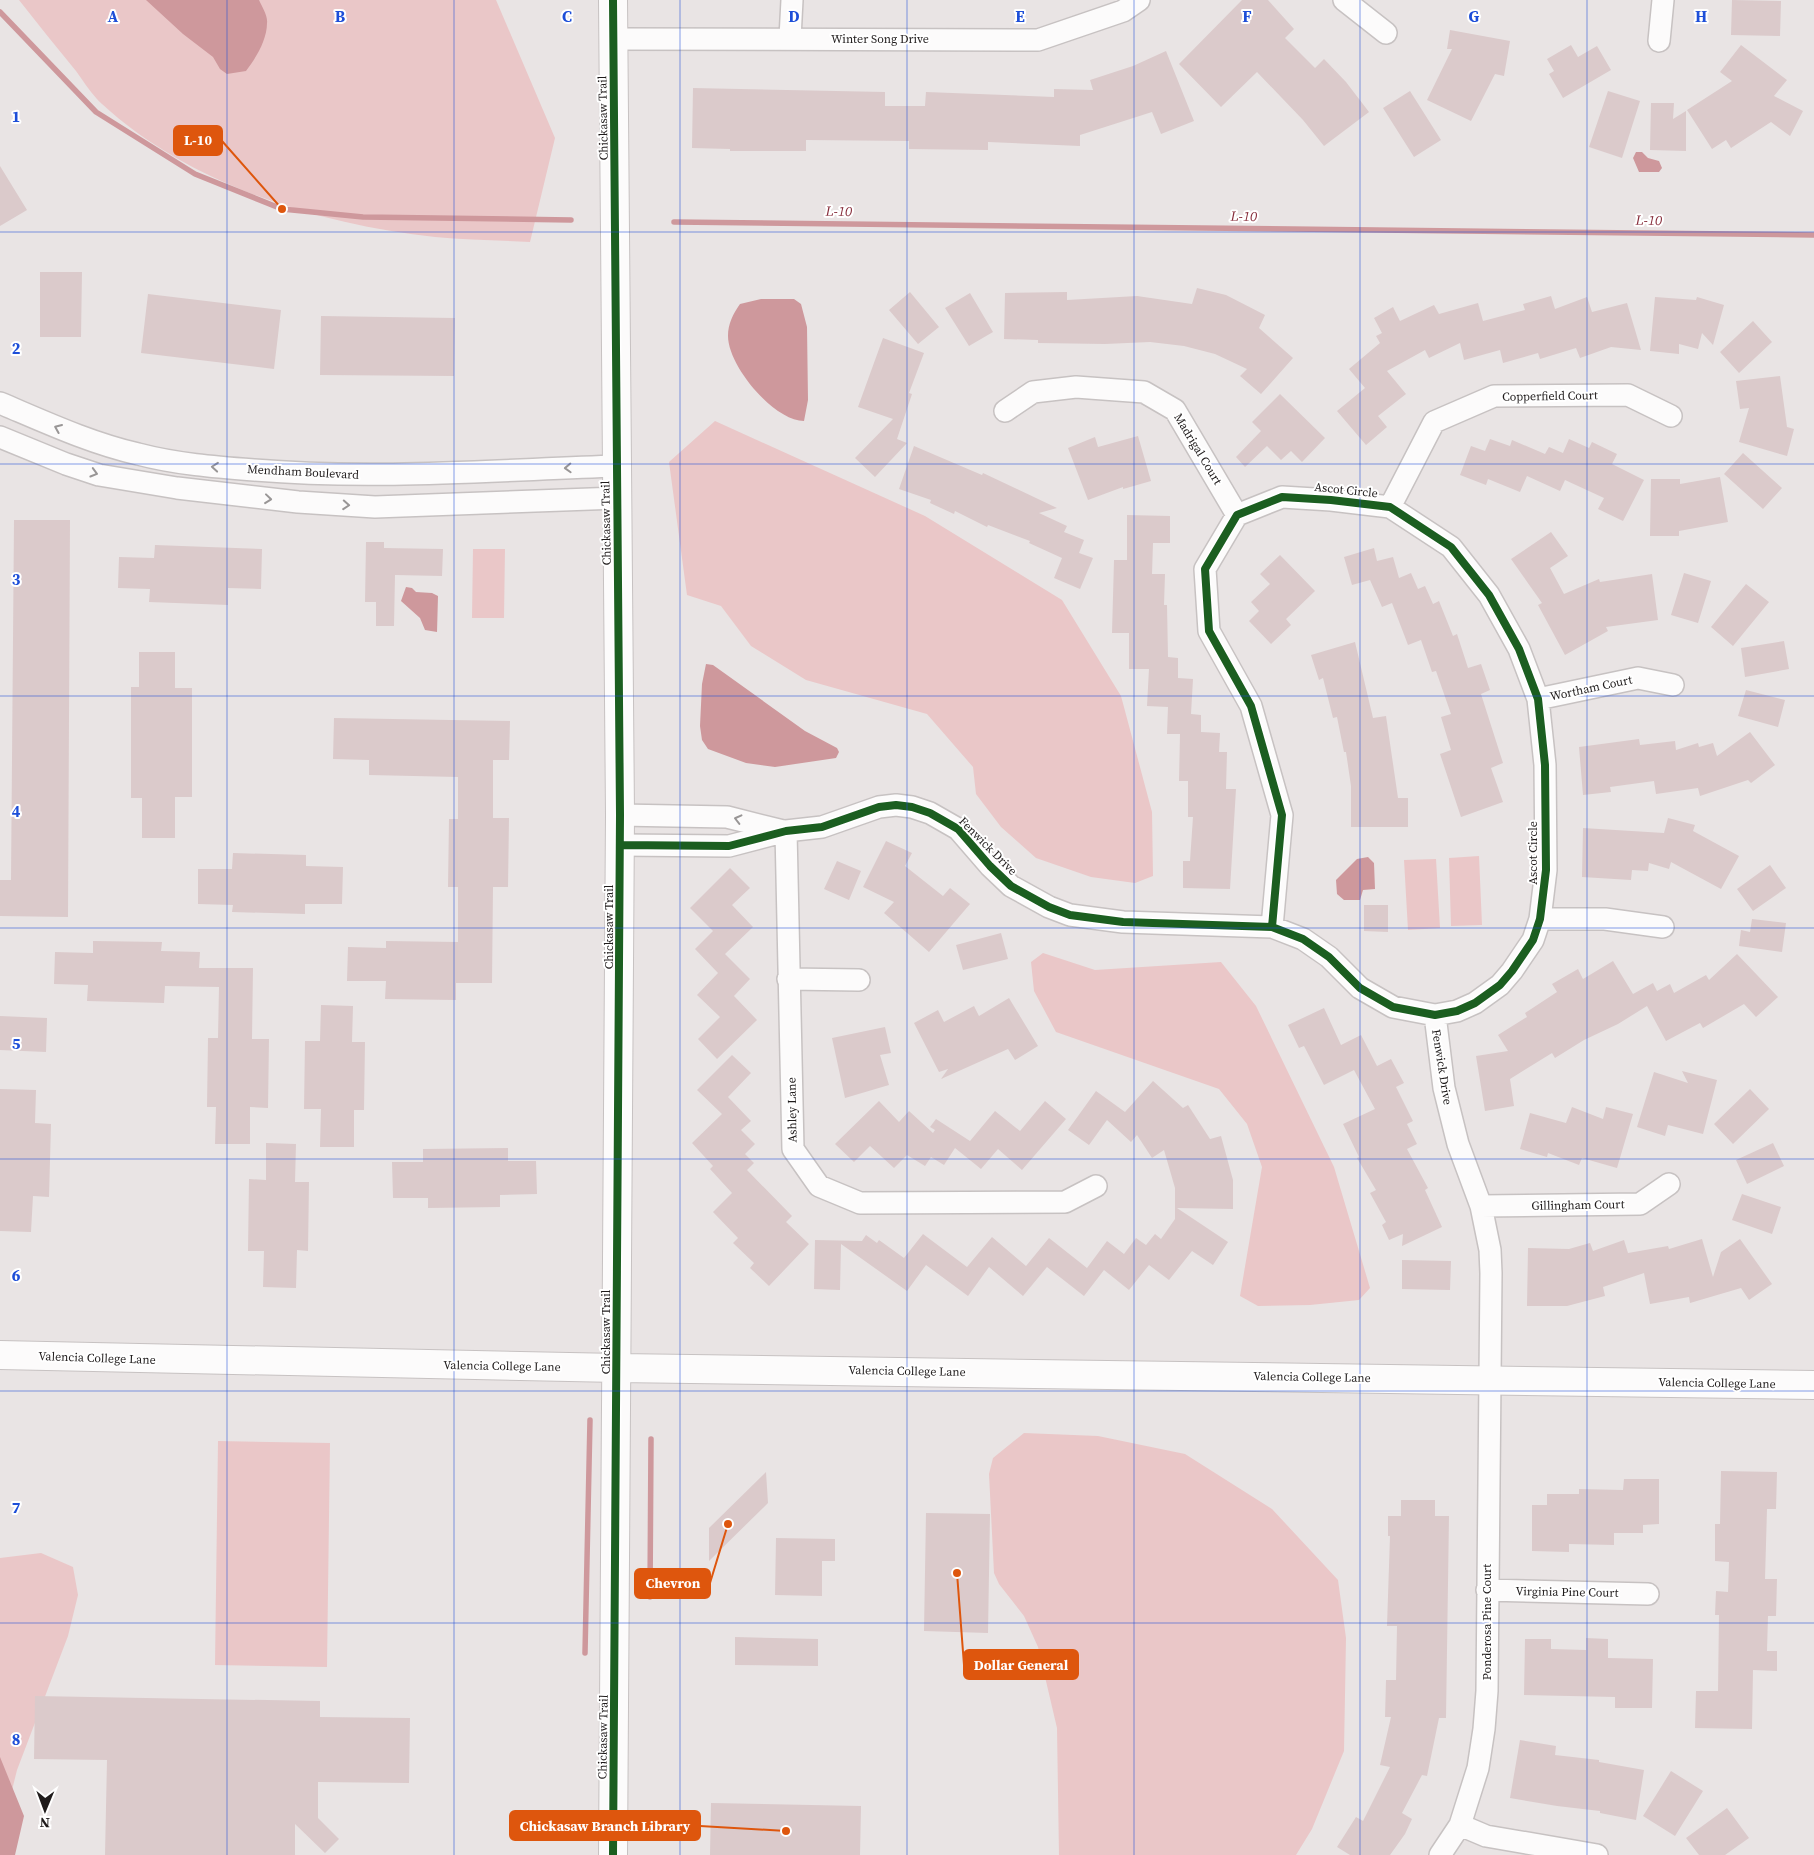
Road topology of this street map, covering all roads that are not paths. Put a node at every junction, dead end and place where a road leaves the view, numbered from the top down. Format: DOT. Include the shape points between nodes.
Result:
graph roads {
  1 [pos="613,0"];
  2 [pos="792,0"];
  3 [pos="1139,0"];
  4 [pos="1344,0"];
  5 [pos="1663,0"];
  6 [pos="1386,34"];
  7 [pos="790,38"];
  8 [pos="613,39"];
  9 [pos="1659,41"];
  10 [pos="0,403"];
  11 [pos="1005,411"];
  12 [pos="1671,416"];
  13 [pos="0,437"];
  14 [pos="617,466"];
  15 [pos="618,498"];
  16 [pos="1390,506"];
  17 [pos="1237,515"];
  18 [pos="1673,685"];
  19 [pos="1538,699"];
  20 [pos="620,815"];
  21 [pos="786,831"];
  22 [pos="620,845"];
  23 [pos="1540,918"];
  24 [pos="1272,927"];
  25 [pos="1663,927"];
  26 [pos="788,979"];
  27 [pos="859,980"];
  28 [pos="1435,1015"];
  29 [pos="1669,1184"];
  30 [pos="1096,1186"];
  31 [pos="1481,1206"];
  32 [pos="0,1355"];
  33 [pos="618,1368"];
  34 [pos="1488,1379"];
  35 [pos="1814,1385"];
  36 [pos="1487,1590"];
  37 [pos="1648,1594"];
  38 [pos="1460,1825"];
  39 [pos="613,1855"];
  40 [pos="1440,1855"];
  41 [pos="1597,1855"];
  1 -- 8 [label="street, Chickasaw Trail"];
  2 -- 7 [label="street"];
  3 -- 7 [label="street, Winter Song Drive" via="1123,11 1038,40"];
  4 -- 6 [label="street"];
  5 -- 9 [label="street"];
  7 -- 8 [label="street, Winter Song Drive"];
  8 -- 14 [label="street, Chickasaw Trail"];
  14 -- 10 [label="street, Mendham Boulevard, one-way" via="373,475 299,474 206,466 138,454 100,443"];
  11 -- 17 [label="street, Madrigal Court" via="1033,392 1076,388 1144,392 1174,410"];
  12 -- 16 [label="street, Copperfield Court" via="1628,395 1494,396 1434,422"];
  13 -- 15 [label="street, one-way" via="99,475 298,502 375,507"];
  14 -- 15 [label="street, Chickasaw Trail"];
  15 -- 20 [label="street, Chickasaw Trail"];
  16 -- 17 [label="street, Ascot Circle" via="1282,497"];
  16 -- 19 [label="street, Ascot Circle" via="1450,547 1490,595 1519,649"];
  17 -- 24 [label="street" via="1206,569 1209,631 1251,706 1282,815"];
  18 -- 19 [label="street, Wortham Court" via="1638,678"];
  19 -- 23 [label="street, Ascot Circle" via="1545,764 1546,870"];
  21 -- 20 [label="street, Fenwick Drive, one-way" via="727,816"];
  20 -- 22 [label="street, Chickasaw Trail"];
  21 -- 22 [label="street, Fenwick Drive" via="728,846"];
  21 -- 24 [label="street, Fenwick Drive" via="822,827 879,807 912,807 930,812 958,829 1011,886 1070,915 1124,922"];
  21 -- 26 [label="street, Ashley Lane"];
  22 -- 33 [label="street, Chickasaw Trail"];
  23 -- 25 [label="street" via="1606,919"];
  23 -- 28 [label="street, Ascot Circle" via="1523,957 1500,985 1475,1003"];
  24 -- 28 [label="street, Fenwick Drive" via="1303,939 1329,957 1360,988 1393,1007"];
  26 -- 27 [label="street"];
  26 -- 30 [label="street, Ashley Lane" via="793,1149 819,1186 860,1203 1065,1202"];
  28 -- 31 [label="street, Fenwick Drive" via="1444,1088 1458,1144"];
  29 -- 31 [label="street, Gillingham Court" via="1640,1204"];
  31 -- 34 [label="street, Fenwick Drive" via="1490,1250"];
  32 -- 33 [label="street, Valencia College Lane"];
  33 -- 34 [label="street, Valencia College Lane"];
  33 -- 39 [label="street, Chickasaw Trail"];
  34 -- 35 [label="street, Valencia College Lane"];
  34 -- 36 [label="street, Ponderosa Pine Court"];
  36 -- 37 [label="street, Virginia Pine Court"];
  36 -- 38 [label="street, Ponderosa Pine Court" via="1484,1729 1478,1768"];
  38 -- 40 [label="street, Ponderosa Pine Court"];
  38 -- 41 [label="street" via="1486,1836"];
}
